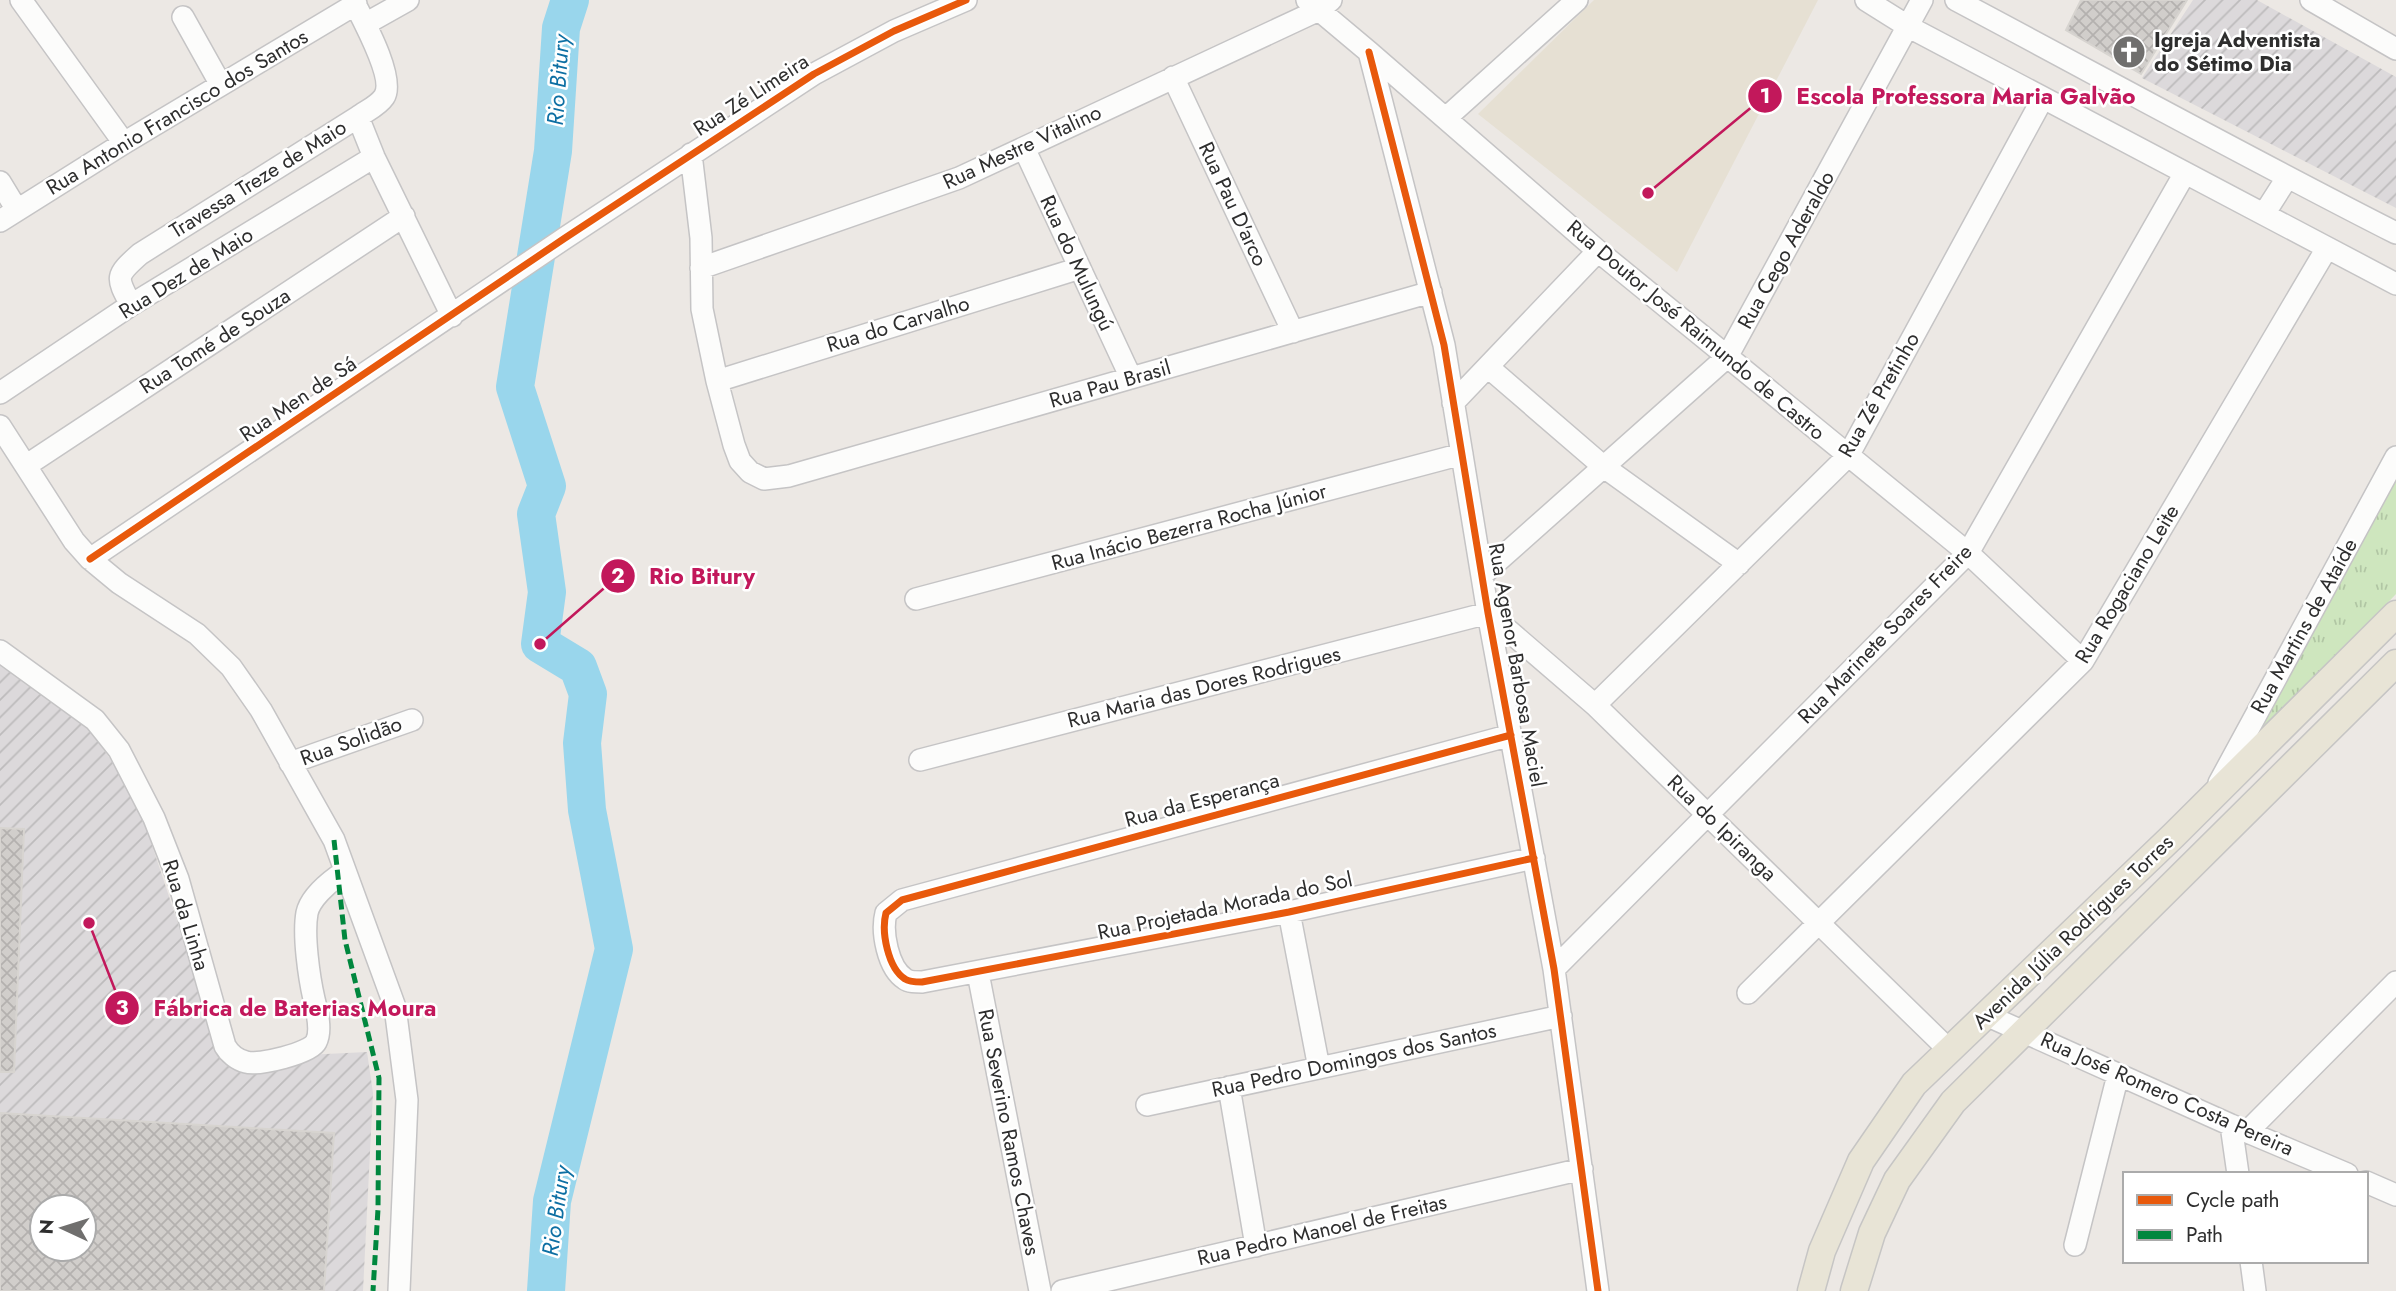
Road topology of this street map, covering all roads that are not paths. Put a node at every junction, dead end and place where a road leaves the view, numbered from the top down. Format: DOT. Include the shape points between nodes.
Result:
graph roads {
  1 [pos="21,0"];
  2 [pos="408,0"];
  3 [pos="967,0"];
  4 [pos="1577,0"];
  5 [pos="1867,0"];
  6 [pos="1956,0"];
  7 [pos="2311,0"];
  8 [pos="1922,1"];
  9 [pos="355,2"];
  10 [pos="1319,3"];
  11 [pos="183,18"];
  12 [pos="366,23"];
  13 [pos="1909,27"];
  14 [pos="2396,49"];
  15 [pos="1369,52"];
  16 [pos="1173,77"];
  17 [pos="221,85"];
  18 [pos="2043,98"];
  19 [pos="358,117"];
  20 [pos="1446,118"];
  21 [pos="124,143"];
  22 [pos="1024,148"];
  23 [pos="691,155"];
  24 [pos="374,157"];
  25 [pos="2185,173"];
  26 [pos="2287,178"];
  27 [pos="0,182"];
  28 [pos="2264,214"];
  29 [pos="9,215"];
  30 [pos="404,216"];
  31 [pos="2396,233"];
  32 [pos="2327,248"];
  33 [pos="1598,251"];
  34 [pos="525,267"];
  35 [pos="701,268"];
  36 [pos="1080,268"];
  37 [pos="2396,284"];
  38 [pos="1431,292"];
  39 [pos="131,305"];
  40 [pos="453,316"];
  41 [pos="1293,332"];
  42 [pos="1727,357"];
  43 [pos="1488,367"];
  44 [pos="1131,379"];
  45 [pos="717,381"];
  46 [pos="0,393"];
  47 [pos="1453,403"];
  48 [pos="0,426"];
  49 [pos="1462,454"];
  50 [pos="1848,456"];
  51 [pos="2396,457"];
  52 [pos="27,465"];
  53 [pos="1604,467"];
  54 [pos="1968,553"];
  55 [pos="90,559"];
  56 [pos="1739,564"];
  57 [pos="1482,575"];
  58 [pos="916,599"];
  59 [pos="1488,613"];
  60 [pos="2396,614"];
  61 [pos="0,651"];
  62 [pos="2083,661"];
  63 [pos="2396,663"];
  64 [pos="1595,705"];
  65 [pos="412,719"];
  66 [pos="1511,735"];
  67 [pos="920,760"];
  68 [pos="290,763"];
  69 [pos="2213,794"];
  70 [pos="1708,814"];
  71 [pos="2174,835"];
  72 [pos="1534,858"];
  73 [pos="2197,860"];
  74 [pos="338,876"];
  75 [pos="1290,912"];
  76 [pos="1819,922"];
  77 [pos="1555,969"];
  78 [pos="978,973"];
  79 [pos="922,982"];
  80 [pos="2396,982"];
  81 [pos="1748,993"];
  82 [pos="1986,1015"];
  83 [pos="1561,1016"];
  84 [pos="2025,1031"];
  85 [pos="1950,1050"];
  86 [pos="1318,1068"];
  87 [pos="2118,1075"];
  88 [pos="1921,1077"];
  89 [pos="1229,1087"];
  90 [pos="1953,1102"];
  91 [pos="1147,1105"];
  92 [pos="2239,1128"];
  93 [pos="1582,1169"];
  94 [pos="2238,1172"];
  95 [pos="2342,1172"];
  96 [pos="2368,1183"];
  97 [pos="2396,1195"];
  98 [pos="2075,1245"];
  99 [pos="1256,1246"];
  100 [pos="2250,1263"];
  101 [pos="399,1291"];
  102 [pos="1040,1291"];
  103 [pos="1062,1291"];
  104 [pos="1598,1291"];
  105 [pos="1811,1291"];
  106 [pos="1854,1291"];
  107 [pos="2255,1291"];
  1 -- 21 [label="street"];
  2 -- 12 [label="street"];
  3 -- 23 [label="street, Rua Zé Limeira" via="851,53"];
  4 -- 20 [label="street"];
  5 -- 13 [label="street"];
  6 -- 26 [label="street"];
  7 -- 14 [label="street"];
  8 -- 13 [label="street, Rua Cego Aderaldo"];
  9 -- 12 [label="street"];
  9 -- 17 [label="street, Rua Antonio Francisco dos Santos"];
  10 -- 15 [label="street, Rua Doutor José Raimundo de Castro"];
  10 -- 16 [label="street, Rua Mestre Vitalino"];
  11 -- 17 [label="street"];
  12 -- 19 [label="street, Travessa Treze de Maio" via="386,83 383,98"];
  13 -- 18 [label="street"];
  13 -- 42 [label="street, Rua Cego Aderaldo"];
  15 -- 20 [label="street, Rua Doutor José Raimundo de Castro"];
  15 -- 38 [label="street, Rua Agenor Barbosa Maciel"];
  16 -- 22 [label="street, Rua Mestre Vitalino"];
  16 -- 41 [label="street, Rua Pau D'arco"];
  17 -- 21 [label="street, Rua Antonio Francisco dos Santos"];
  18 -- 25 [label="street"];
  18 -- 50 [label="street, Rua Zé Pretinho"];
  19 -- 24 [label="street"];
  19 -- 39 [label="street, Travessa Treze de Maio" via="139,254 118,277"];
  20 -- 33 [label="street, Rua Doutor José Raimundo de Castro"];
  21 -- 29 [label="street, Rua Antonio Francisco dos Santos"];
  22 -- 35 [label="street, Rua Mestre Vitalino" via="959,178"];
  22 -- 36 [label="street, Rua do Mulungú"];
  23 -- 34 [label="street, Rua Zé Limeira"];
  23 -- 35 [label="street, Rua Pau Brasil"];
  24 -- 30 [label="street"];
  24 -- 39 [label="street, Rua Dez de Maio"];
  25 -- 28 [label="street"];
  25 -- 54 [label="street, Rua Marinete Soares Freire"];
  26 -- 28 [label="street"];
  26 -- 31 [label="street"];
  27 -- 29 [label="street"];
  28 -- 32 [label="street"];
  30 -- 40 [label="street"];
  30 -- 52 [label="street, Rua Tomé de Souza"];
  32 -- 37 [label="street"];
  32 -- 62 [label="street, Rua Rogaciano Leite"];
  33 -- 42 [label="street, Rua Doutor José Raimundo de Castro"];
  33 -- 43 [label="street"];
  34 -- 40 [label="street, Rua Men de Sá"];
  35 -- 45 [label="street, Rua Pau Brasil" via="702,309"];
  36 -- 44 [label="street, Rua do Mulungú"];
  36 -- 45 [label="street, Rua do Carvalho"];
  38 -- 41 [label="street, Rua Pau Brasil"];
  38 -- 47 [label="street, Rua Agenor Barbosa Maciel"];
  39 -- 46 [label="street, Rua Dez de Maio"];
  40 -- 55 [label="street, Rua Men de Sá"];
  41 -- 44 [label="street, Rua Pau Brasil"];
  42 -- 50 [label="street, Rua Doutor José Raimundo de Castro"];
  42 -- 53 [label="street, Rua Cego Aderaldo"];
  43 -- 47 [label="street"];
  43 -- 53 [label="street"];
  44 -- 45 [label="street, Rua Pau Brasil" via="789,476 764,479 740,461"];
  47 -- 49 [label="street, Rua Agenor Barbosa Maciel"];
  48 -- 52 [label="street"];
  49 -- 57 [label="street, Rua Agenor Barbosa Maciel"];
  49 -- 58 [label="street, Rua Inácio Bezerra Rocha Júnior"];
  50 -- 54 [label="street, Rua Doutor José Raimundo de Castro"];
  50 -- 56 [label="street, Rua Zé Pretinho"];
  51 -- 69 [label="street, Rua Martins de Ataíde"];
  52 -- 55 [label="street"];
  53 -- 56 [label="street"];
  53 -- 57 [label="street, Rua Cego Aderaldo"];
  54 -- 62 [label="street, Rua Doutor José Raimundo de Castro"];
  54 -- 70 [label="street, Rua Marinete Soares Freire"];
  55 -- 68 [label="street" via="197,634 231,667"];
  56 -- 64 [label="street, Rua Zé Pretinho"];
  57 -- 59 [label="street, Rua Agenor Barbosa Maciel"];
  59 -- 64 [label="street, Rua do Ipiranga"];
  59 -- 66 [label="street, Rua Agenor Barbosa Maciel"];
  59 -- 67 [label="street, Rua Maria das Dores Rodrigues"];
  60 -- 69 [label="main road, Avenida Júlia Rodrigues Torres"];
  61 -- 74 [label="street, Rua da Linha" via="95,720 119,750 154,818 178,879 225,1046 246,1063 308,1051 316,1043 319,1033 309,977 307,911"];
  62 -- 76 [label="street, Rua Rogaciano Leite"];
  63 -- 73 [label="main road, Avenida Júlia Rodrigues Torres"];
  64 -- 70 [label="street, Rua do Ipiranga"];
  65 -- 68 [label="street, Rua Solidão"];
  66 -- 72 [label="street, Rua Agenor Barbosa Maciel"];
  66 -- 79 [label="street, Rua da Esperança" via="902,900 886,914 884,934 896,971 907,981"];
  68 -- 101 [label="street" via="334,840 395,1007 407,1100"];
  69 -- 71 [label="main road, Avenida Júlia Rodrigues Torres"];
  70 -- 76 [label="street, Rua do Ipiranga"];
  70 -- 77 [label="street, Rua Marinete Soares Freire"];
  71 -- 73 [label="main road"];
  71 -- 82 [label="main road, Avenida Júlia Rodrigues Torres"];
  72 -- 75 [label="street, Rua Projetada Morada do Sol"];
  72 -- 77 [label="street, Rua Agenor Barbosa Maciel"];
  73 -- 84 [label="main road, Avenida Júlia Rodrigues Torres"];
  75 -- 78 [label="street, Rua Projetada Morada do Sol"];
  75 -- 86 [label="street"];
  76 -- 81 [label="street, Rua Rogaciano Leite"];
  76 -- 85 [label="street, Rua do Ipiranga"];
  77 -- 83 [label="street, Rua Agenor Barbosa Maciel"];
  78 -- 79 [label="street, Rua Projetada Morada do Sol"];
  78 -- 102 [label="street, Rua Severino Ramos Chaves"];
  80 -- 92 [label="street"];
  82 -- 84 [label="street, Rua José Romero Costa Pereira"];
  82 -- 85 [label="main road, Avenida Júlia Rodrigues Torres"];
  83 -- 86 [label="street, Rua Pedro Domingos dos Santos"];
  83 -- 93 [label="street, Rua Agenor Barbosa Maciel"];
  84 -- 87 [label="street, Rua José Romero Costa Pereira"];
  84 -- 90 [label="main road, Avenida Júlia Rodrigues Torres"];
  85 -- 88 [label="main road, Avenida Júlia Rodrigues Torres"];
  86 -- 89 [label="street, Rua Pedro Domingos dos Santos"];
  87 -- 92 [label="street, Rua José Romero Costa Pereira"];
  87 -- 98 [label="street"];
  88 -- 90 [label="main road"];
  88 -- 105 [label="main road, Avenida Júlia Rodrigues Torres" via="1861,1161 1822,1251"];
  89 -- 91 [label="street, Rua Pedro Domingos dos Santos"];
  89 -- 99 [label="street"];
  90 -- 106 [label="main road, Avenida Júlia Rodrigues Torres" via="1897,1180 1872,1233"];
  92 -- 94 [label="street"];
  92 -- 95 [label="street, Rua José Romero Costa Pereira"];
  93 -- 99 [label="street, Rua Pedro Manoel de Freitas"];
  93 -- 104 [label="street, Rua Agenor Barbosa Maciel"];
  96 -- 97 [label="street"];
  99 -- 103 [label="street, Rua Pedro Manoel de Freitas"];
  100 -- 107 [label="street"];
}
